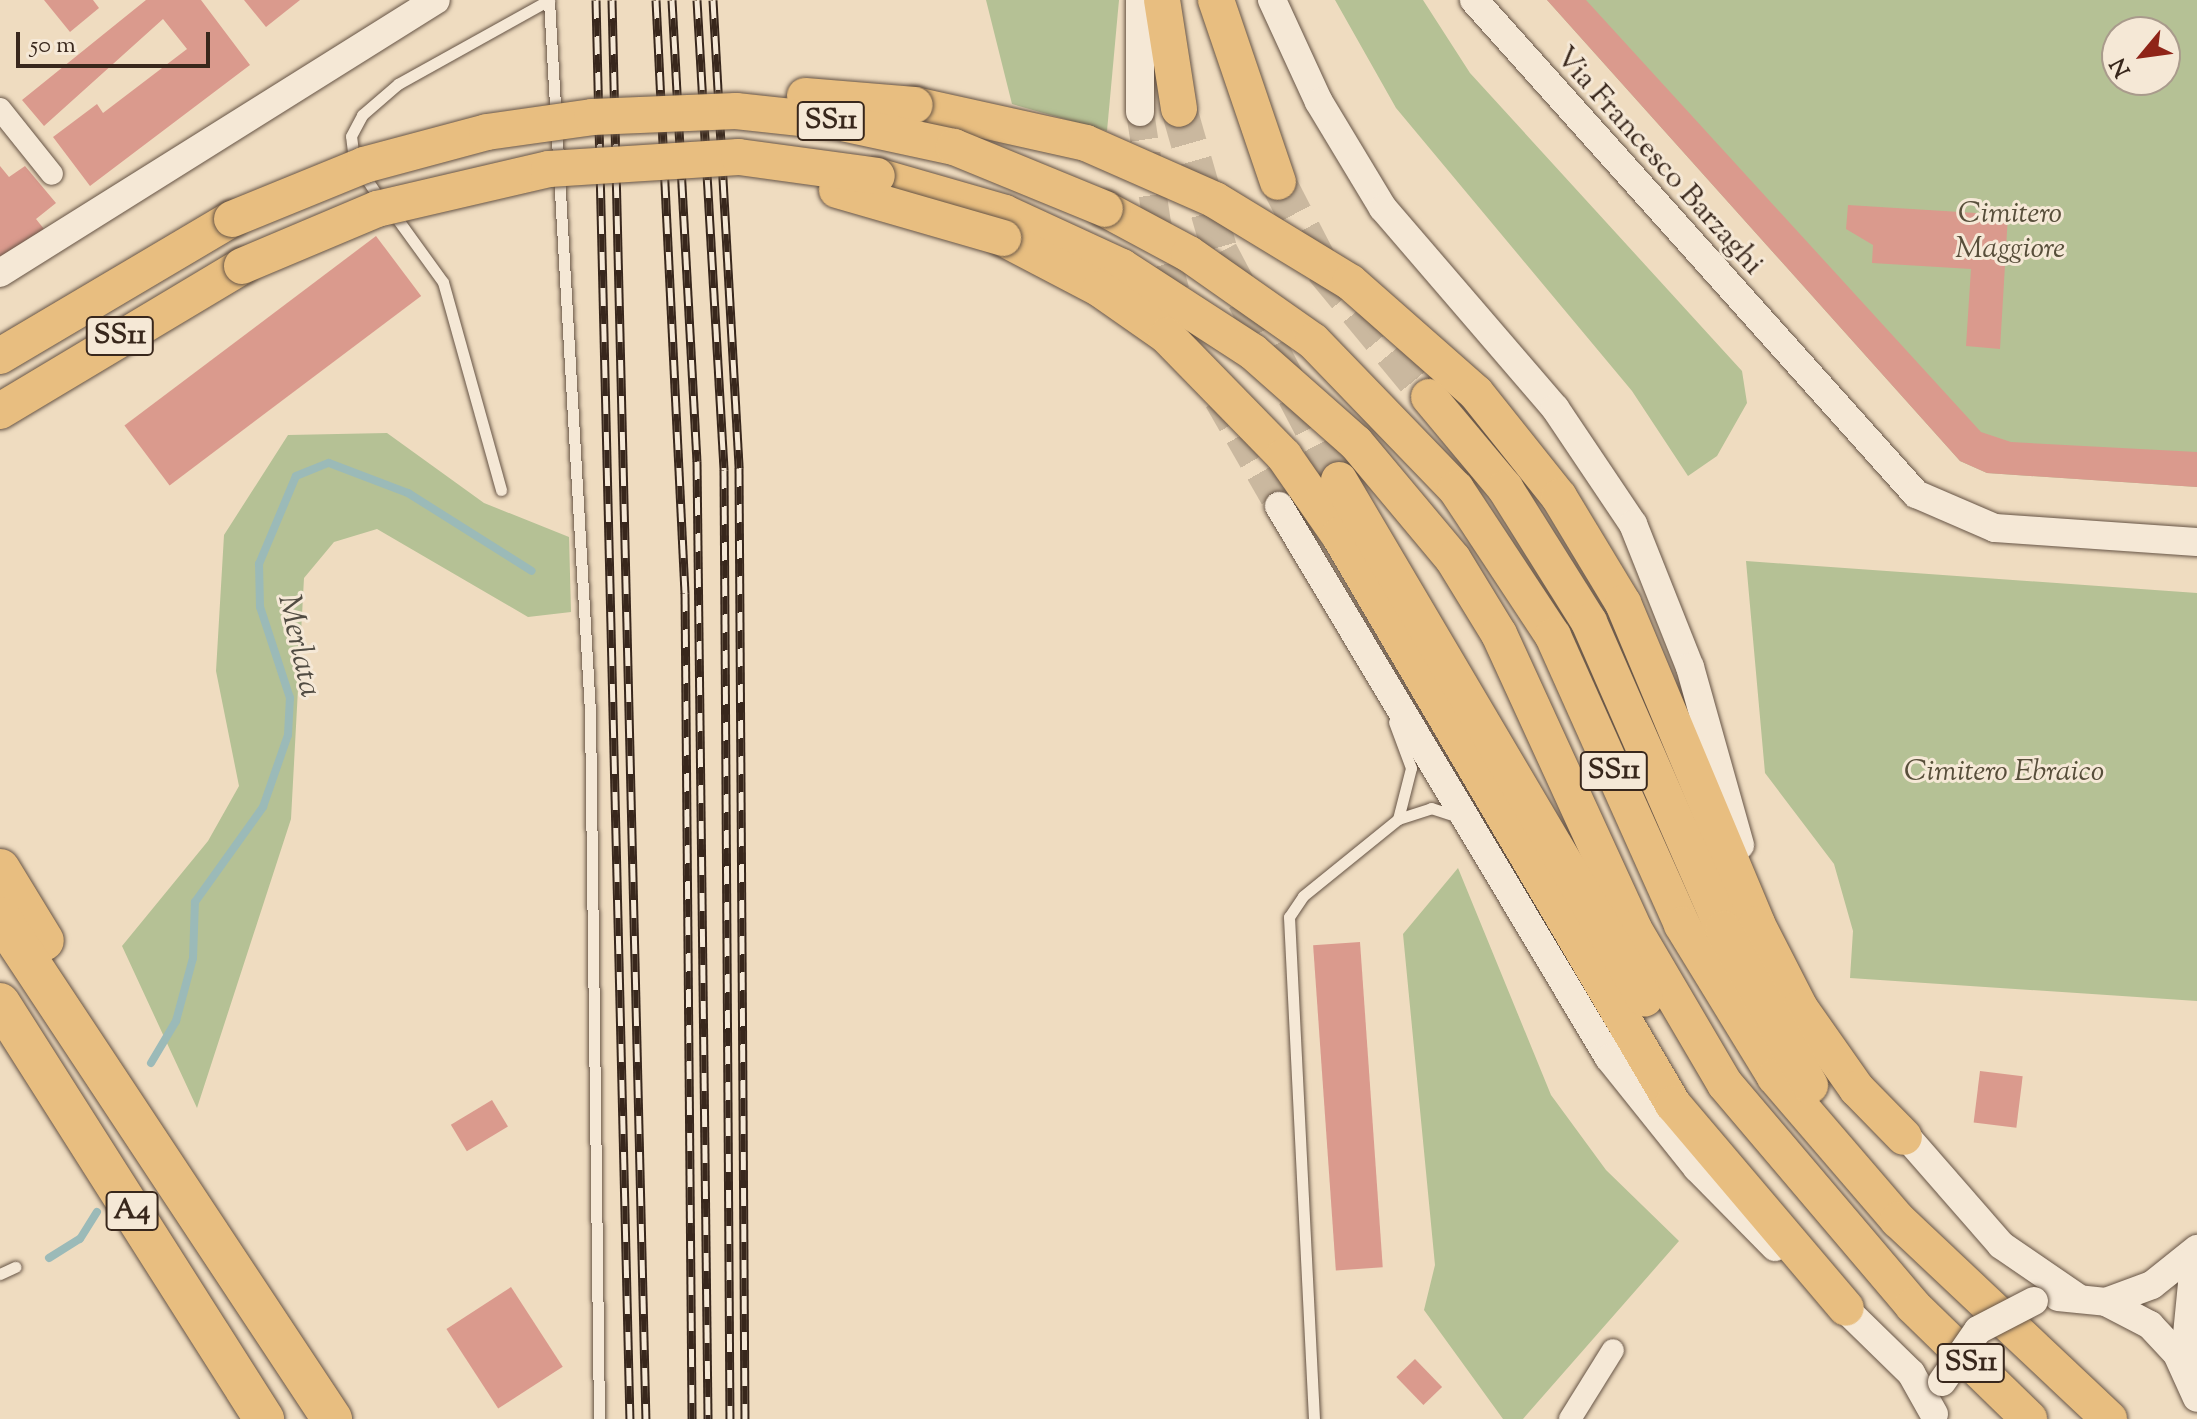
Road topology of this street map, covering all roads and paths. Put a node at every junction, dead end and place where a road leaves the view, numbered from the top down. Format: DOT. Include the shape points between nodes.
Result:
graph roads {
  1 [pos="1140,0"];
  2 [pos="1162,0"];
  3 [pos="1216,0"];
  4 [pos="1272,0"];
  5 [pos="1474,0"];
  6 [pos="549,1"];
  7 [pos="431,4"];
  8 [pos="0,109"];
  9 [pos="1179,109"];
  10 [pos="1140,112"];
  11 [pos="544,124"];
  12 [pos="549,169"];
  13 [pos="52,174"];
  14 [pos="1278,182"];
  15 [pos="0,273"];
  16 [pos="0,356"];
  17 [pos="1429,397"];
  18 [pos="0,411"];
  19 [pos="1339,480"];
  20 [pos="501,490"];
  21 [pos="1279,506"];
  22 [pos="2197,542"];
  23 [pos="1353,630"];
  24 [pos="1398,819"];
  25 [pos="1469,831"];
  26 [pos="0,869"];
  27 [pos="0,917"];
  28 [pos="0,1003"];
  29 [pos="1904,1137"];
  30 [pos="183,1189"];
  31 [pos="2196,1250"];
  32 [pos="15,1267"];
  33 [pos="0,1274"];
  34 [pos="2077,1297"];
  35 [pos="2106,1302"];
  36 [pos="1913,1306"];
  37 [pos="1846,1308"];
  38 [pos="1613,1350"];
  39 [pos="2184,1365"];
  40 [pos="2076,1385"];
  41 [pos="2197,1398"];
  42 [pos="1934,1416"];
  43 [pos="264,1419"];
  44 [pos="332,1419"];
  45 [pos="599,1419"];
  46 [pos="1314,1419"];
  47 [pos="1570,1419"];
  48 [pos="2029,1419"];
  49 [pos="2109,1419"];
  1 -- 10 [label="street"];
  2 -- 9 [label="highway"];
  3 -- 14 [label="highway"];
  4 -- 29 [label="street" via="1319,102 1383,208 1555,408 1633,524 1673,616 1767,913 1824,1021"];
  5 -- 22 [label="street, Via Francesco Barzaghi" via="1796,366 1916,494 1947,512 1995,528"];
  6 -- 20 [label="lane" via="398,84 370,105 351,136 368,186 443,282"];
  6 -- 45 [label="lane" via="590,712"];
  7 -- 15 [label="street"];
  8 -- 13 [label="street"];
  11 -- 16 [label="highway, SS11, bridge" via="419,149 264,203 178,247"];
  11 -- 29 [label="highway, bridge" via="635,96 740,91 915,105 1086,143 1215,200 1350,282 1445,361 1532,460 1643,643 1786,984 1837,1064"];
  11 -- 40 [label="highway, SS11, bridge" via="736,111 837,122 990,158 1105,209 1201,261 1303,334 1439,468 1553,636 1682,925 1775,1077 1898,1220"];
  12 -- 18 [label="highway, SS11, bridge" via="377,209 289,244 177,302"];
  12 -- 36 [label="highway, SS11, bridge" via="739,157 824,166 1005,213 1122,267 1287,379 1356,443 1436,538 1522,676 1634,929 1698,1045 1751,1121"];
  12 -- 37 [label="highway, bridge" via="629,181 796,184 916,208 1062,267 1167,336 1261,427 1309,490 1673,1104"];
  17 -- 40 [label="highway" via="1505,488 1589,622 1723,929 1804,1077"];
  19 -- 36 [label="highway" via="1710,1100 1768,1170"];
  21 -- 23 [label="street"];
  23 -- 24 [label="lane" via="1411,768"];
  23 -- 25 [label="street"];
  24 -- 25 [label="lane" via="1444,810"];
  24 -- 46 [label="lane" via="1303,896 1289,917"];
  25 -- 37 [label="street" via="1636,1096 1722,1194"];
  26 -- 30 [label="highway"];
  27 -- 30 [label="highway, A4"];
  28 -- 43 [label="highway, A4"];
  29 -- 34 [label="street" via="2001,1245"];
  30 -- 44 [label="highway, A4"];
  31 -- 35 [label="street" via="2152,1285"];
  31 -- 39 [label="street"];
  32 -- 33 [label="lane"];
  34 -- 35 [label="street"];
  34 -- 42 [label="street, bridge" via="2034,1301 1978,1330 1942,1382"];
  35 -- 39 [label="street" via="2150,1325"];
  36 -- 48 [label="highway, SS11"];
  37 -- 42 [label="street" via="1911,1373"];
  38 -- 47 [label="street"];
  39 -- 41 [label="street"];
  40 -- 49 [label="highway, SS11"];
}
